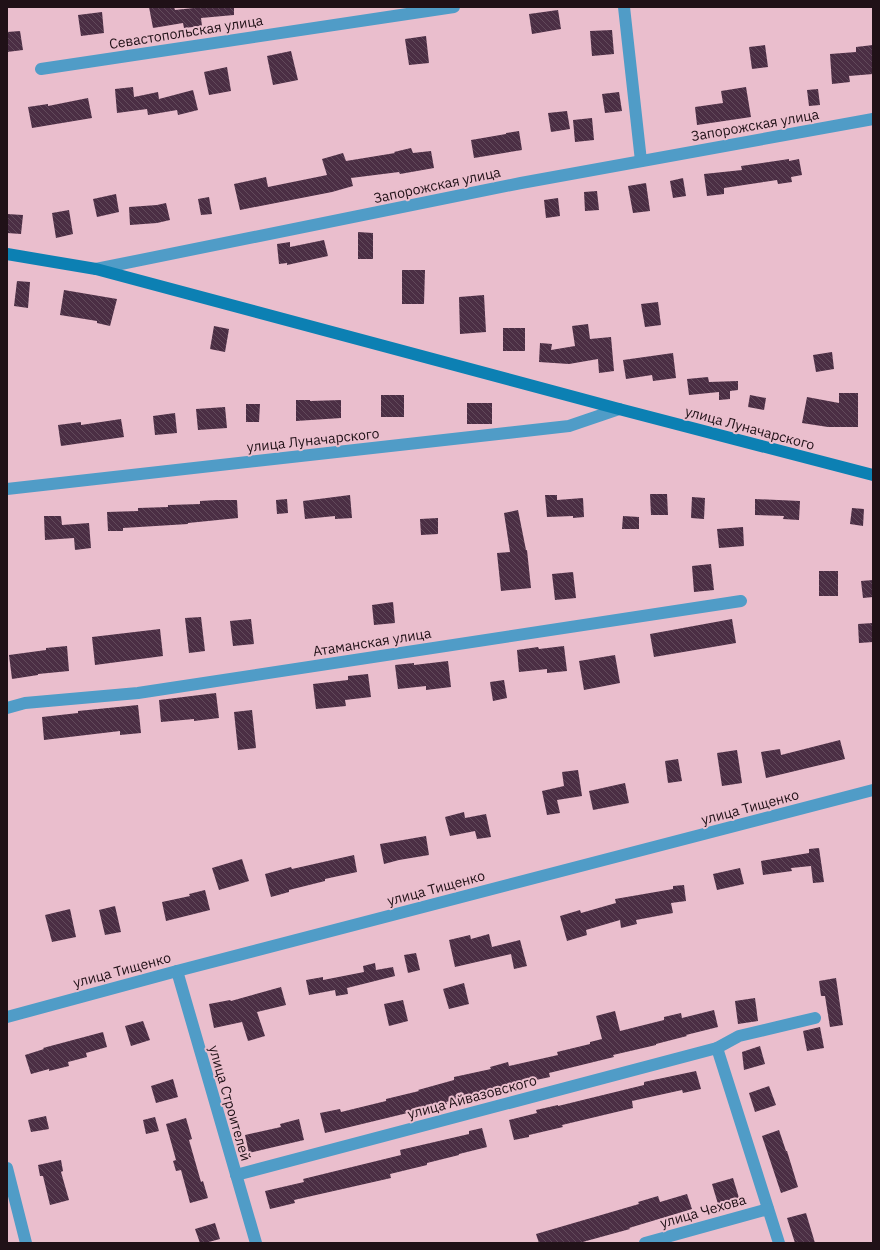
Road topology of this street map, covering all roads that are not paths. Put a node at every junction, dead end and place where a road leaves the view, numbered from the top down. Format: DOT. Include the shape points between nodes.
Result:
graph roads {
  1 [pos="454,7"];
  2 [pos="624,7"];
  3 [pos="41,69"];
  4 [pos="873,119"];
  5 [pos="640,161"];
  6 [pos="7,254"];
  7 [pos="96,269"];
  8 [pos="619,410"];
  9 [pos="873,475"];
  10 [pos="7,489"];
  11 [pos="741,601"];
  12 [pos="7,708"];
  13 [pos="873,790"];
  14 [pos="177,971"];
  15 [pos="7,1017"];
  16 [pos="815,1018"];
  17 [pos="716,1048"];
  18 [pos="7,1168"];
  19 [pos="236,1175"];
  20 [pos="768,1209"];
  21 [pos="26,1243"];
  22 [pos="256,1243"];
  23 [pos="645,1243"];
  24 [pos="779,1243"];
  1 -- 3 [label="street, Севастопольская улица"];
  2 -- 5 [label="street"];
  4 -- 5 [label="street, Запорожская улица"];
  5 -- 7 [label="street, Запорожская улица" via="513,184"];
  6 -- 7 [label="main road, Запорожская улица"];
  7 -- 8 [label="main road, улица Луначарского"];
  8 -- 9 [label="main road, улица Луначарского"];
  8 -- 10 [label="street, улица Луначарского" via="569,426"];
  11 -- 12 [label="street, Атаманская улица" via="138,693 25,703"];
  13 -- 14 [label="street, улица Тищенко"];
  14 -- 15 [label="street, улица Тищенко"];
  14 -- 19 [label="street, улица Строителей"];
  16 -- 17 [label="street, улица Айвазовского" via="739,1036"];
  17 -- 19 [label="street, улица Айвазовского"];
  17 -- 20 [label="street"];
  18 -- 21 [label="street"];
  19 -- 22 [label="street, улица Строителей"];
  20 -- 23 [label="street, улица Чехова"];
  20 -- 24 [label="street"];
}
